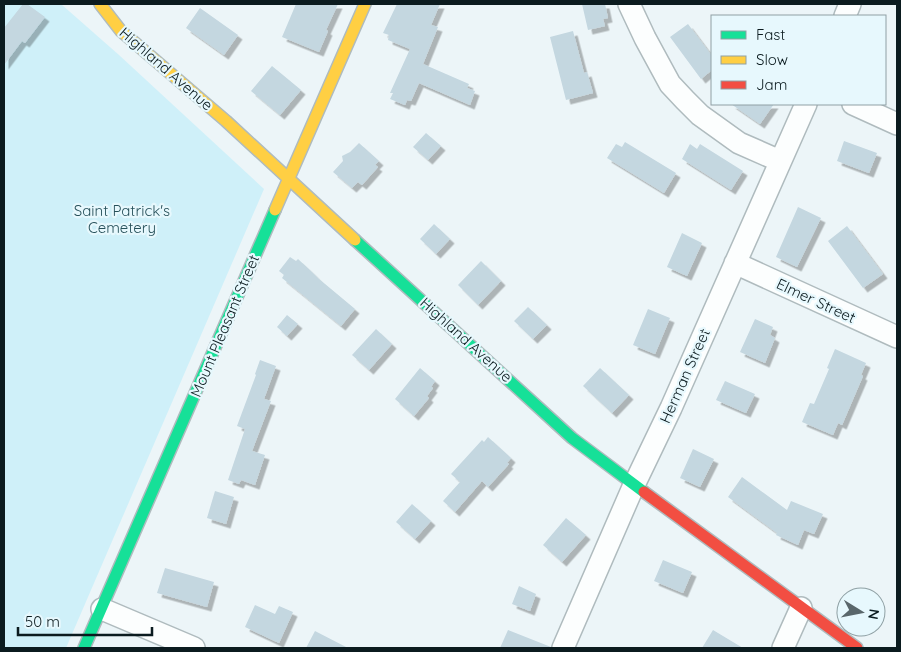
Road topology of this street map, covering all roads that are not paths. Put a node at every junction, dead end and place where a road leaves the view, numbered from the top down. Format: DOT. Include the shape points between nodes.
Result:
graph roads {
  1 [pos="88,4"];
  2 [pos="100,4"];
  3 [pos="365,4"];
  4 [pos="629,4"];
  5 [pos="120,31"];
  6 [pos="806,105"];
  7 [pos="855,105"];
  8 [pos="897,124"];
  9 [pos="780,160"];
  10 [pos="290,179"];
  11 [pos="735,264"];
  12 [pos="897,337"];
  13 [pos="634,485"];
  14 [pos="801,608"];
  15 [pos="102,609"];
  16 [pos="84,648"];
  17 [pos="194,648"];
  18 [pos="563,648"];
  19 [pos="783,648"];
  20 [pos="857,648"];
  1 -- 5 [label="main road"];
  2 -- 5 [label="main road, Highland Avenue"];
  3 -- 10 [label="main road, Mount Pleasant Street"];
  4 -- 9 [label="street" via="670,84 685,100 739,143"];
  5 -- 10 [label="main road, Highland Avenue"];
  6 -- 9 [label="street, Herman Street"];
  7 -- 8 [label="street"];
  9 -- 11 [label="street, Herman Street"];
  10 -- 13 [label="main road, Highland Avenue" via="572,438"];
  10 -- 15 [label="main road, Mount Pleasant Street"];
  11 -- 12 [label="street, Elmer Street"];
  11 -- 13 [label="street, Herman Street"];
  13 -- 14 [label="main road, Highland Avenue"];
  13 -- 18 [label="street, Herman Street"];
  14 -- 19 [label="street"];
  14 -- 20 [label="main road, Highland Avenue"];
  15 -- 16 [label="main road, Mount Pleasant Street"];
  15 -- 17 [label="street"];
}
